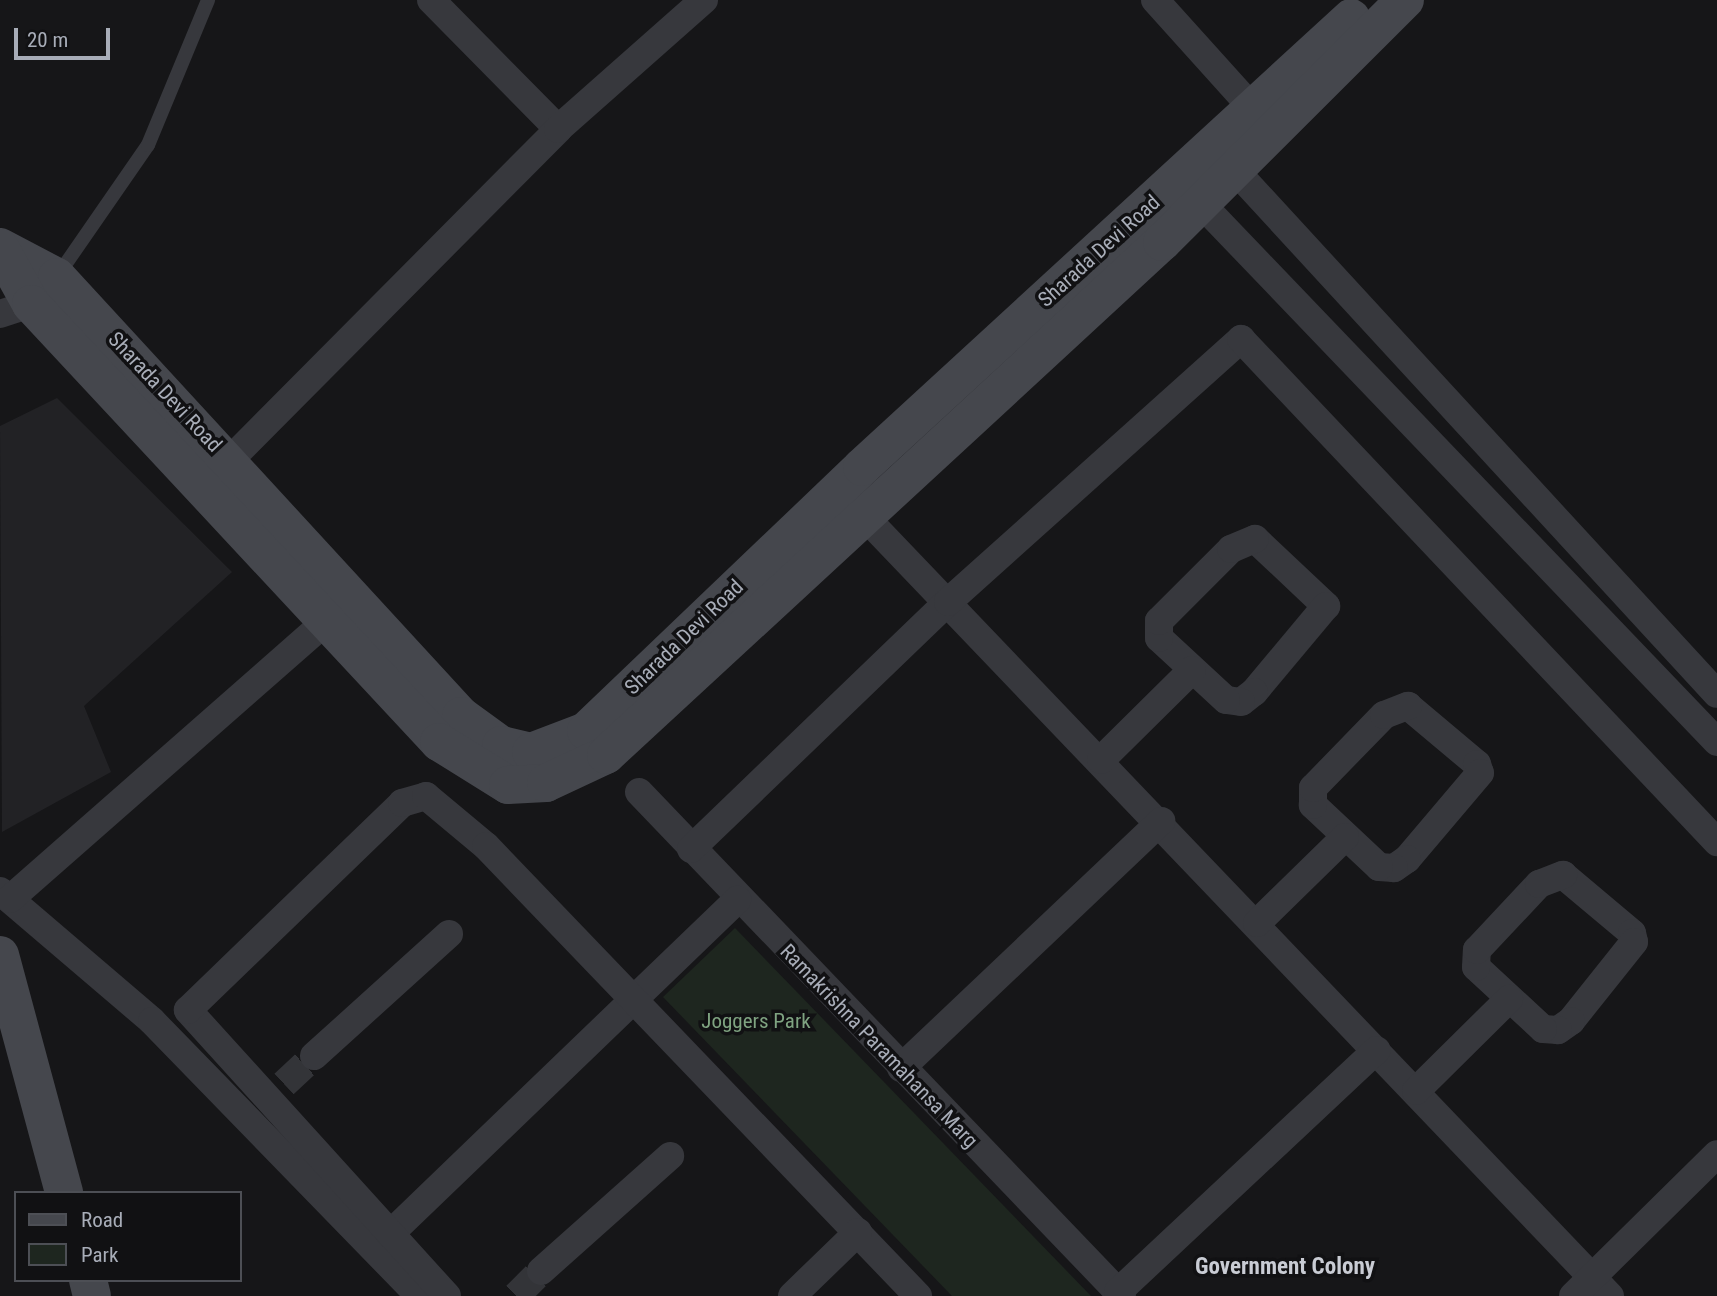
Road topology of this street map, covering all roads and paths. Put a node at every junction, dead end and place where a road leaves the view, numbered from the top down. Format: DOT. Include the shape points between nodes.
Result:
graph roads {
  1 [pos="208,0"];
  2 [pos="431,0"];
  3 [pos="704,0"];
  4 [pos="1155,0"];
  5 [pos="1371,0"];
  6 [pos="1405,0"];
  7 [pos="1253,109"];
  8 [pos="558,129"];
  9 [pos="1224,158"];
  10 [pos="1189,191"];
  11 [pos="0,248"];
  12 [pos="1310,250"];
  13 [pos="57,276"];
  14 [pos="1278,285"];
  15 [pos="15,309"];
  16 [pos="872,458"];
  17 [pos="229,462"];
  18 [pos="201,487"];
  19 [pos="897,488"];
  20 [pos="866,517"];
  21 [pos="948,602"];
  22 [pos="326,621"];
  23 [pos="1192,670"];
  24 [pos="1717,694"];
  25 [pos="1717,742"];
  26 [pos="1101,760"];
  27 [pos="639,792"];
  28 [pos="1161,821"];
  29 [pos="1345,837"];
  30 [pos="1717,842"];
  31 [pos="691,849"];
  32 [pos="5,895"];
  33 [pos="737,900"];
  34 [pos="1257,923"];
  35 [pos="449,934"];
  36 [pos="0,955"];
  37 [pos="632,998"];
  38 [pos="1509,999"];
  39 [pos="1377,1050"];
  40 [pos="314,1056"];
  41 [pos="901,1068"];
  42 [pos="1416,1091"];
  43 [pos="1717,1154"];
  44 [pos="670,1156"];
  45 [pos="63,1191"];
  46 [pos="858,1232"];
  47 [pos="390,1234"];
  48 [pos="541,1271"];
  49 [pos="1592,1290"];
  50 [pos="1120,1294"];
  51 [pos="419,1296"];
  52 [pos="447,1296"];
  53 [pos="792,1296"];
  54 [pos="918,1296"];
  1 -- 13 [label="lane" via="148,145"];
  2 -- 8 [label="street"];
  3 -- 8 [label="street"];
  4 -- 7 [label="street"];
  5 -- 7 [label="street, Sharada Devi Road"];
  6 -- 9 [label="street"];
  7 -- 9 [label="street, Sharada Devi Road"];
  8 -- 17 [label="street"];
  9 -- 10 [label="street, Sharada Devi Road"];
  9 -- 12 [label="street"];
  10 -- 14 [label="street"];
  10 -- 16 [label="street, Sharada Devi Road"];
  10 -- 19 [label="street, Sharada Devi Road" via="1162,242"];
  11 -- 13 [label="street, Sharada Devi Road"];
  11 -- 15 [label="street, Sharada Devi Road"];
  12 -- 14 [label="street"];
  12 -- 24 [label="street"];
  13 -- 15 [label="street"];
  13 -- 17 [label="street, Sharada Devi Road"];
  14 -- 25 [label="street"];
  15 -- 18 [label="street, Sharada Devi Road"];
  16 -- 17 [label="street, Sharada Devi Road" via="586,731 531,752 501,745 461,716"];
  16 -- 19 [label="street"];
  17 -- 18 [label="street"];
  18 -- 22 [label="street, Sharada Devi Road"];
  19 -- 20 [label="street, Sharada Devi Road"];
  20 -- 21 [label="street"];
  20 -- 22 [label="street, Sharada Devi Road" via="606,755 545,783 508,785 448,748"];
  21 -- 26 [label="street"];
  21 -- 30 [label="street" via="1224,350 1248,340"];
  21 -- 31 [label="street"];
  22 -- 32 [label="street"];
  23 -- 23 [label="street" via="1159,638 1159,621 1242,542 1255,539 1324,597 1321,618 1241,702 1226,700"];
  23 -- 26 [label="street"];
  26 -- 28 [label="street"];
  27 -- 31 [label="street, Ramakrishna Paramahansa Marg"];
  28 -- 34 [label="street"];
  28 -- 41 [label="street"];
  29 -- 29 [label="street" via="1313,804 1313,788 1395,709 1408,706 1477,764 1475,785 1394,868 1379,867"];
  29 -- 34 [label="street"];
  31 -- 33 [label="street, Ramakrishna Paramahansa Marg"];
  32 -- 51 [label="street" via="152,1021"];
  33 -- 37 [label="street"];
  33 -- 41 [label="street, Ramakrishna Paramahansa Marg"];
  34 -- 39 [label="street"];
  35 -- 40 [label="street"];
  36 -- 45 [label="street"];
  37 -- 46 [label="street"];
  37 -- 47 [label="street"];
  37 -- 47 [label="street" via="486,846 435,800 402,803 188,1003 192,1020 274,1092"];
  38 -- 38 [label="street" via="1476,967 1477,950 1539,884 1563,875 1632,933 1629,954 1558,1031 1543,1029"];
  38 -- 42 [label="street"];
  39 -- 42 [label="street"];
  39 -- 50 [label="street"];
  41 -- 50 [label="street, Ramakrishna Paramahansa Marg"];
  42 -- 49 [label="street"];
  43 -- 49 [label="street"];
  44 -- 48 [label="street"];
  46 -- 53 [label="street"];
  46 -- 54 [label="street"];
  47 -- 52 [label="street"];
}
